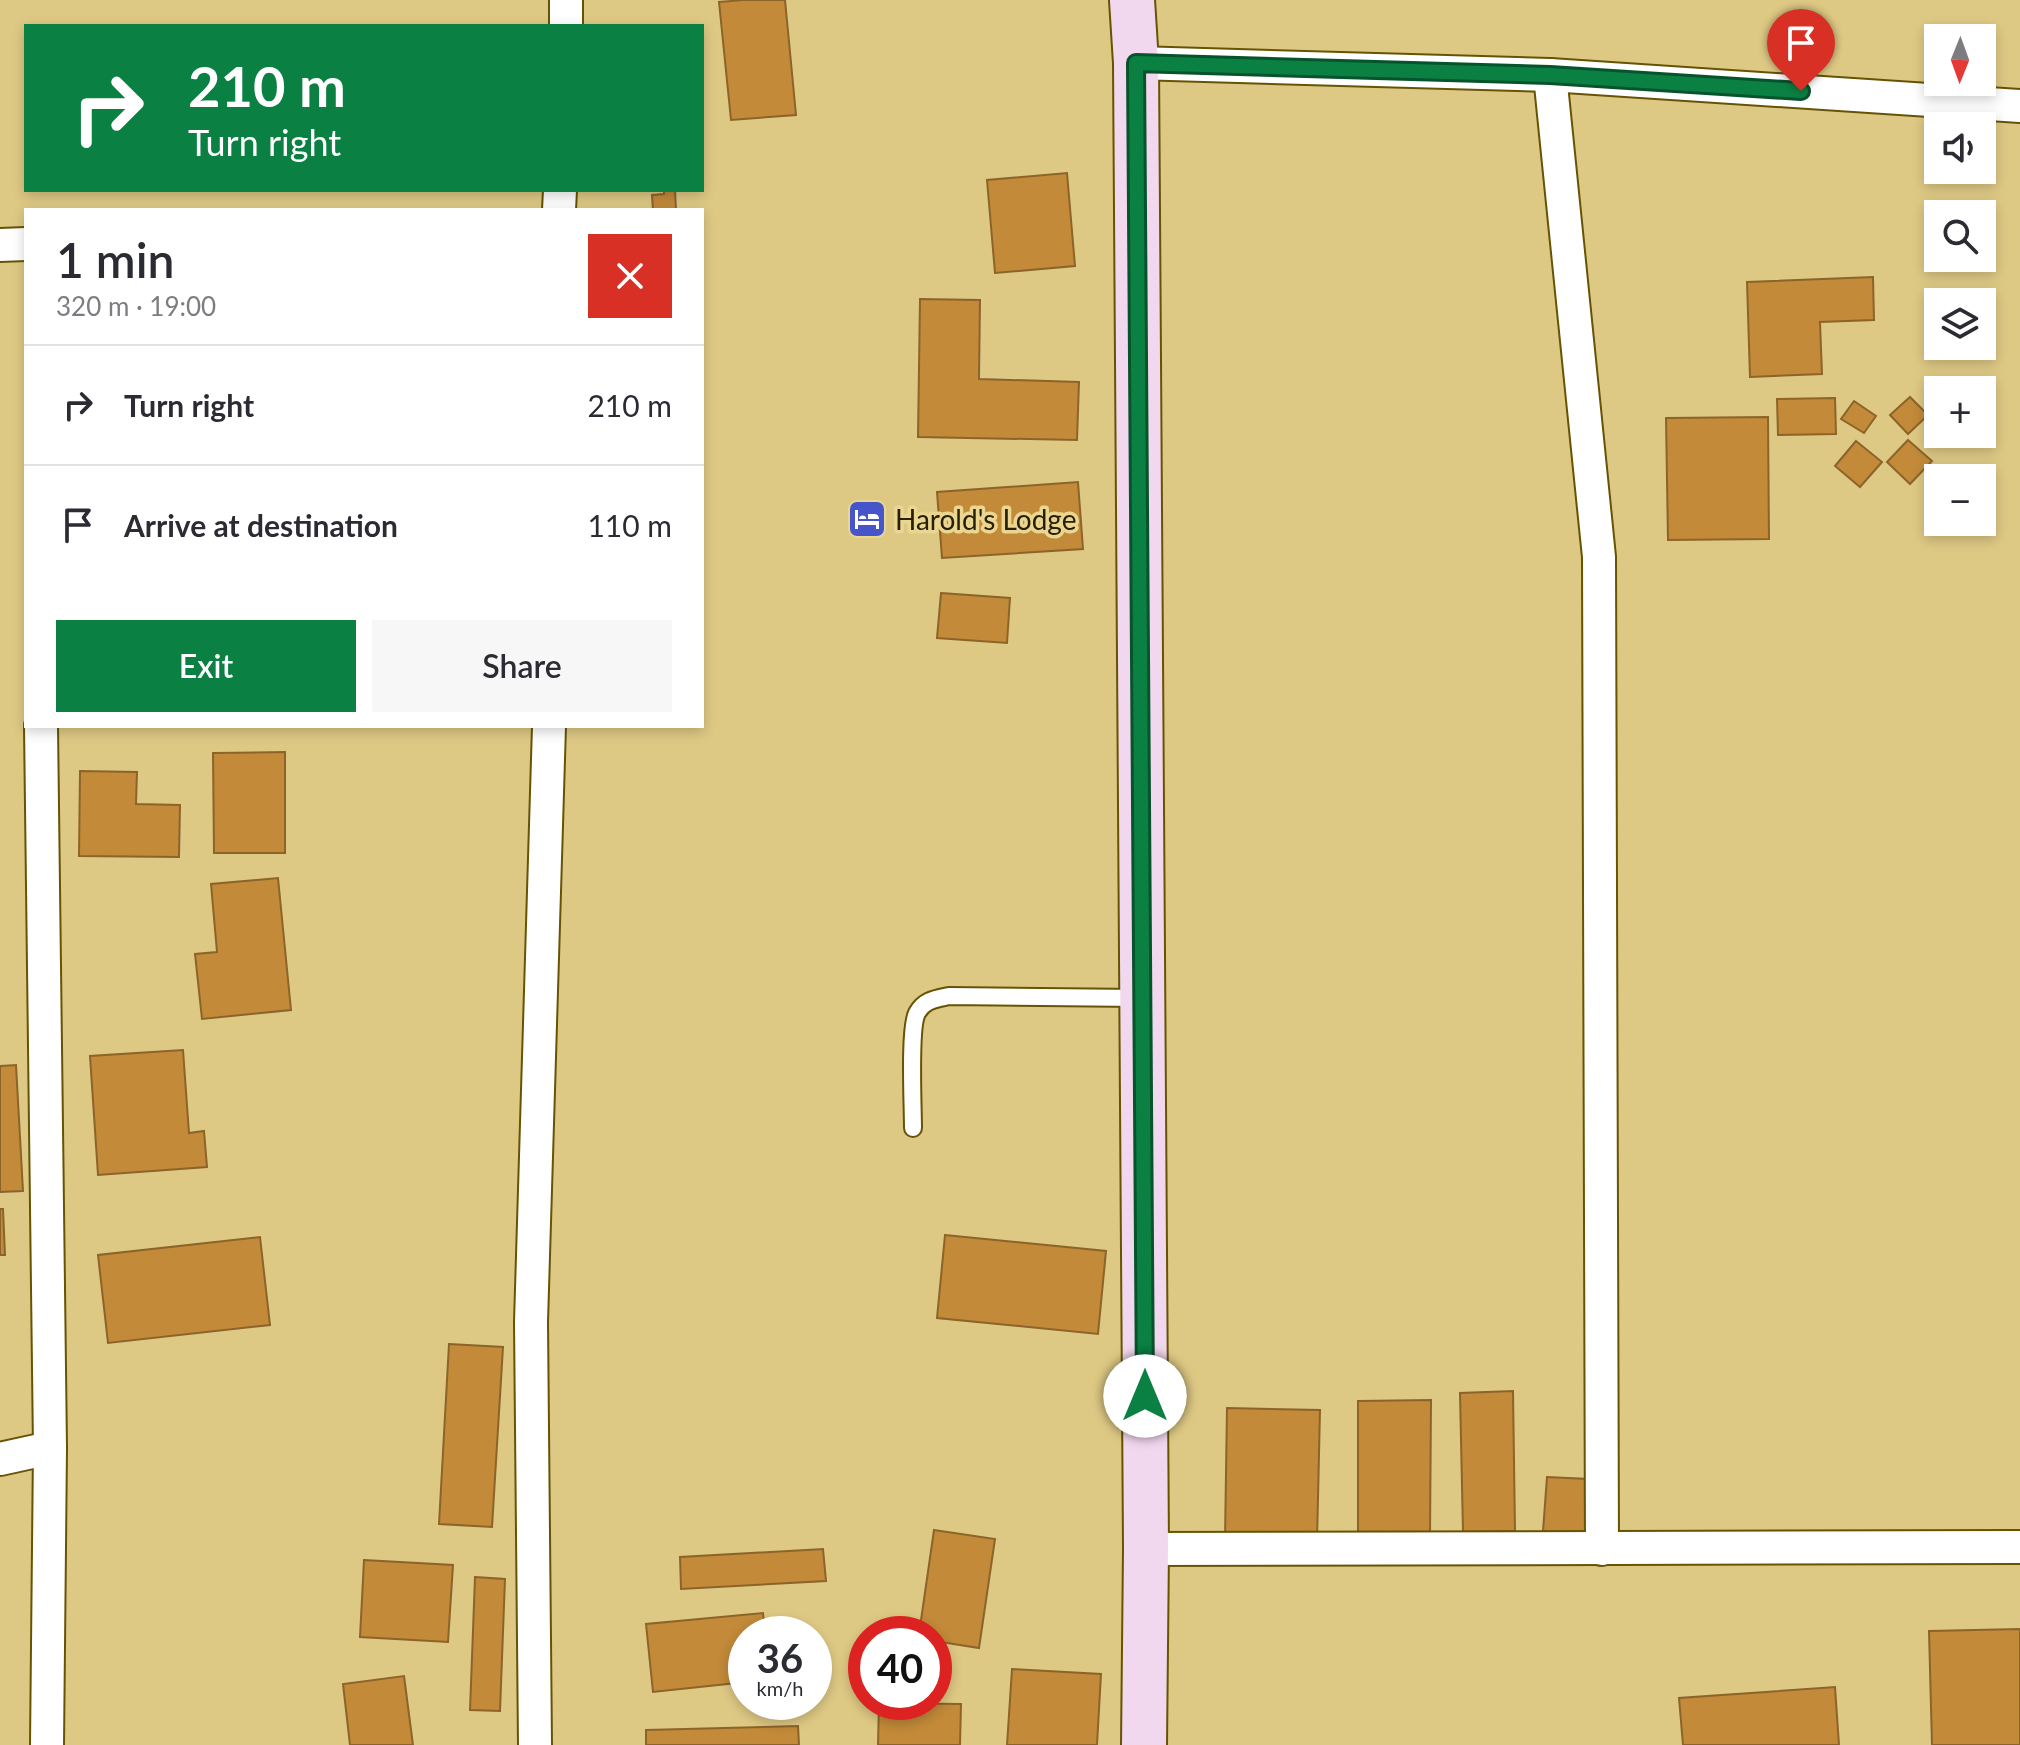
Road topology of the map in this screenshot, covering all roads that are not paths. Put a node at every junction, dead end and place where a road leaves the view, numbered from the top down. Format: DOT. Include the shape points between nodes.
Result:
graph roads {
  1 [pos="566,0"];
  2 [pos="1132,0"];
  3 [pos="566,24"];
  4 [pos="1136,63"];
  5 [pos="1550,75"];
  6 [pos="2020,106"];
  7 [pos="24,244"];
  8 [pos="0,245"];
  9 [pos="41,728"];
  10 [pos="549,728"];
  11 [pos="1142,998"];
  12 [pos="913,1128"];
  13 [pos="50,1448"];
  14 [pos="0,1459"];
  15 [pos="2020,1547"];
  16 [pos="1146,1549"];
  17 [pos="1602,1549"];
  18 [pos="47,1745"];
  19 [pos="535,1745"];
  20 [pos="1144,1745"];
  1 -- 3 [label="street"];
  2 -- 4 [label="street"];
  4 -- 5 [label="street"];
  4 -- 11 [label="street"];
  5 -- 6 [label="street"];
  5 -- 17 [label="street" via="1599,557"];
  7 -- 8 [label="street"];
  9 -- 13 [label="street"];
  10 -- 19 [label="street" via="531,1322"];
  11 -- 12 [label="lane" via="928,1000 915,1015"];
  11 -- 16 [label="street"];
  13 -- 14 [label="street"];
  13 -- 18 [label="street"];
  15 -- 17 [label="street"];
  16 -- 17 [label="street"];
  16 -- 20 [label="street"];
}
